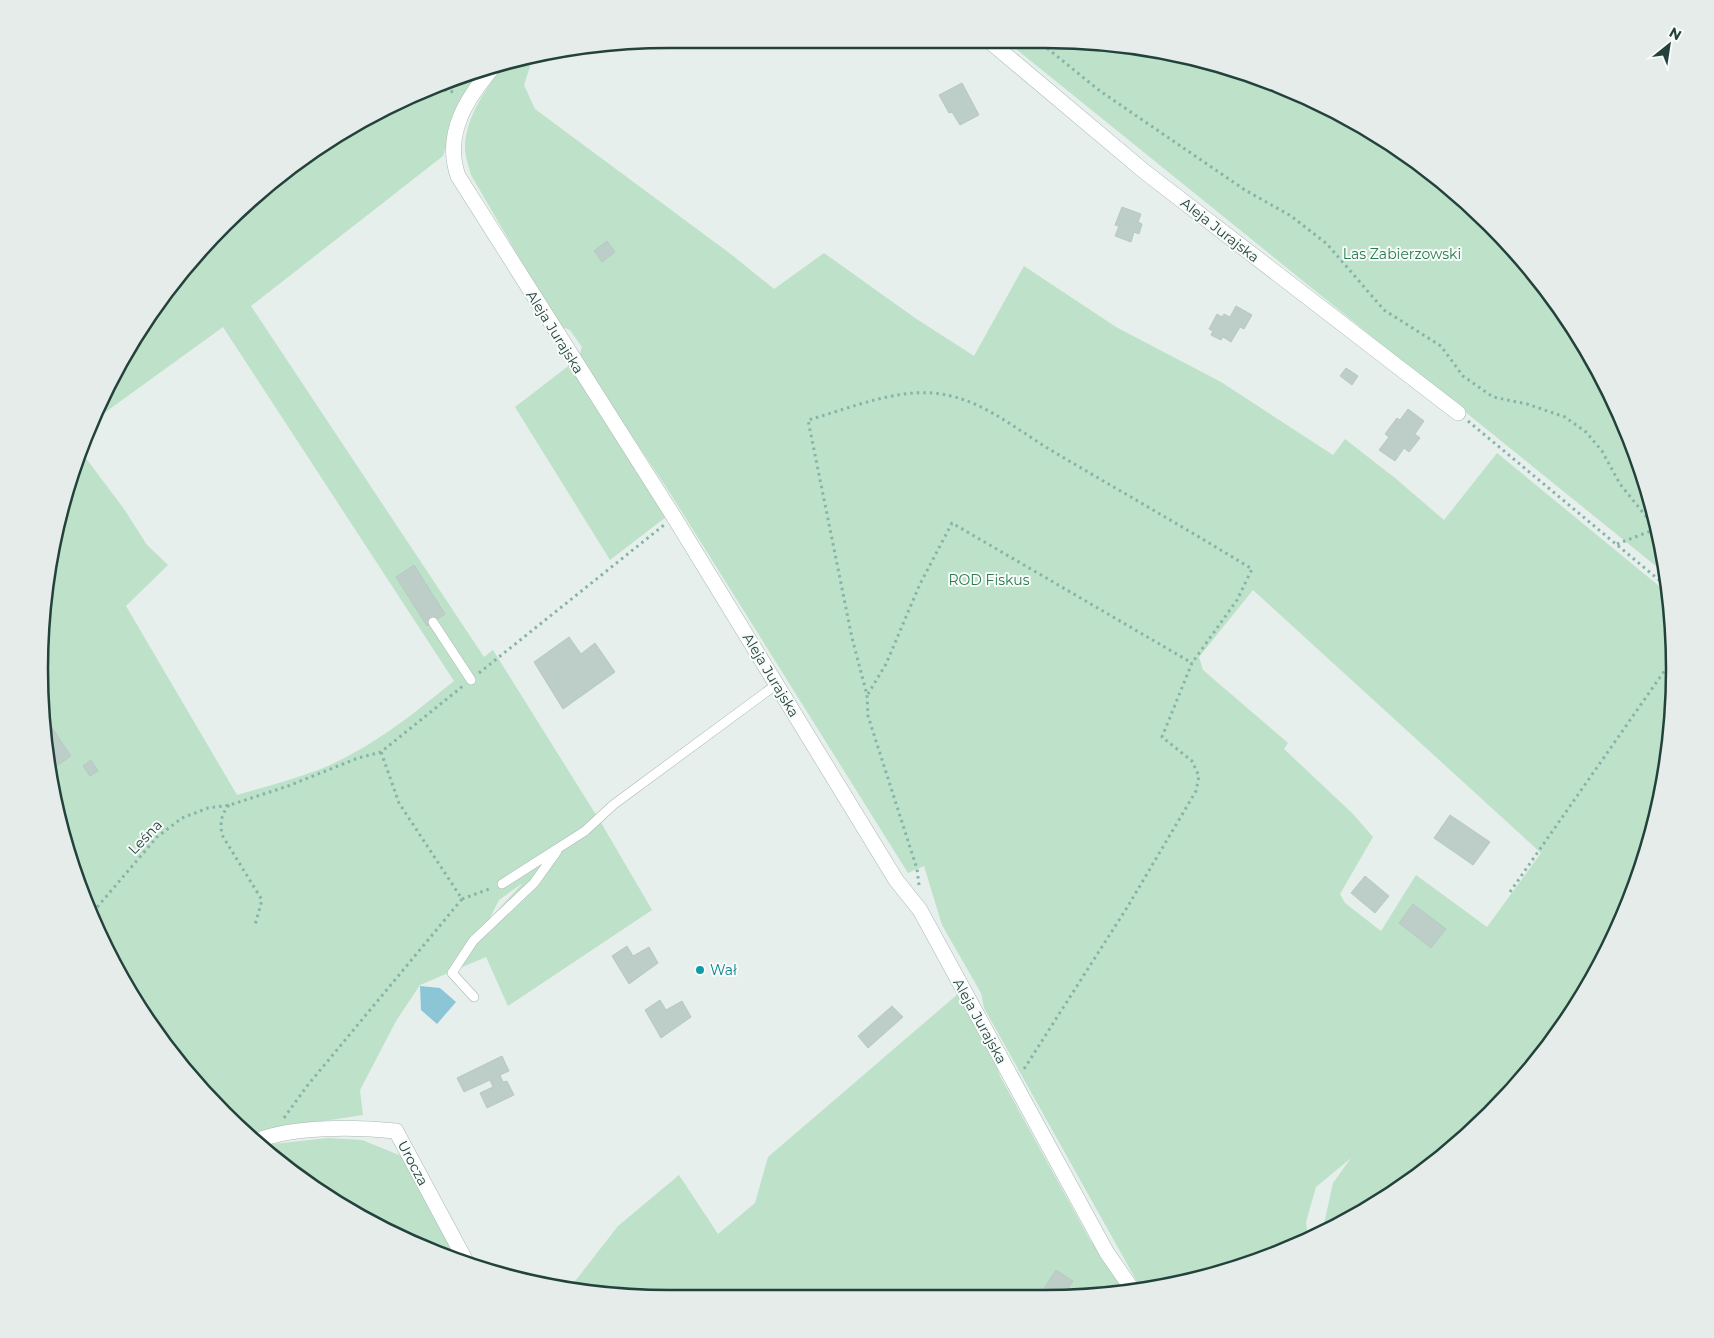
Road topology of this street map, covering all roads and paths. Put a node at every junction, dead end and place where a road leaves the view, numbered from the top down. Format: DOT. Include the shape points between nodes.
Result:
graph roads {
  1 [pos="998,48"];
  2 [pos="1046,48"];
  3 [pos="487,75"];
  4 [pos="1458,413"];
  5 [pos="1648,520"];
  6 [pos="1651,532"];
  7 [pos="1617,544"];
  8 [pos="1660,581"];
  9 [pos="433,622"];
  10 [pos="1192,663"];
  11 [pos="1666,668"];
  12 [pos="471,680"];
  13 [pos="776,684"];
  14 [pos="867,695"];
  15 [pos="381,752"];
  16 [pos="560,847"];
  17 [pos="502,884"];
  18 [pos="1510,892"];
  19 [pos="462,899"];
  20 [pos="96,909"];
  21 [pos="920,910"];
  22 [pos="255,925"];
  23 [pos="474,997"];
  24 [pos="1014,1083"];
  25 [pos="262,1139"];
  26 [pos="263,1139"];
  27 [pos="463,1256"];
  28 [pos="1129,1285"];
  1 -- 4 [label="street, Aleja Jurajska" via="1145,172"];
  2 -- 5 [label="path" via="1100,92 1245,190 1291,216 1327,244 1384,310 1442,346 1463,376 1493,397 1565,417 1586,432"];
  3 -- 13 [label="street, Aleja Jurajska" via="465,104 454,136 452,160 458,176"];
  4 -- 7 [label="path"];
  6 -- 7 [label="path"];
  7 -- 8 [label="path"];
  9 -- 12 [label="lane"];
  10 -- 14 [label="path" via="952,523 920,584 886,664"];
  10 -- 14 [label="path" via="1237,600 1252,569 1052,451 1006,419 965,400 933,393 901,393 808,420 852,638"];
  10 -- 24 [label="path" via="1162,737 1192,761 1199,776 1196,792 1128,906"];
  11 -- 18 [label="path"];
  13 -- 16 [label="lane"];
  13 -- 21 [label="street, Aleja Jurajska" via="896,880"];
  14 -- 21 [label="path" via="868,716 917,869"];
  15 -- 19 [label="path" via="399,803"];
  16 -- 17 [label="lane"];
  16 -- 23 [label="lane" via="534,883 473,941 452,973"];
  17 -- 19 [label="path"];
  19 -- 25 [label="path" via="307,1086 273,1133"];
  20 -- 22 [label="path, Leśna" via="157,837 182,818 208,808 230,805 222,814 222,835 262,900"];
  21 -- 24 [label="street, Aleja Jurajska"];
  24 -- 28 [label="street, Aleja Jurajska" via="1107,1254"];
  26 -- 27 [label="street, Urocza" via="307,1131 352,1128 396,1131"];
}
